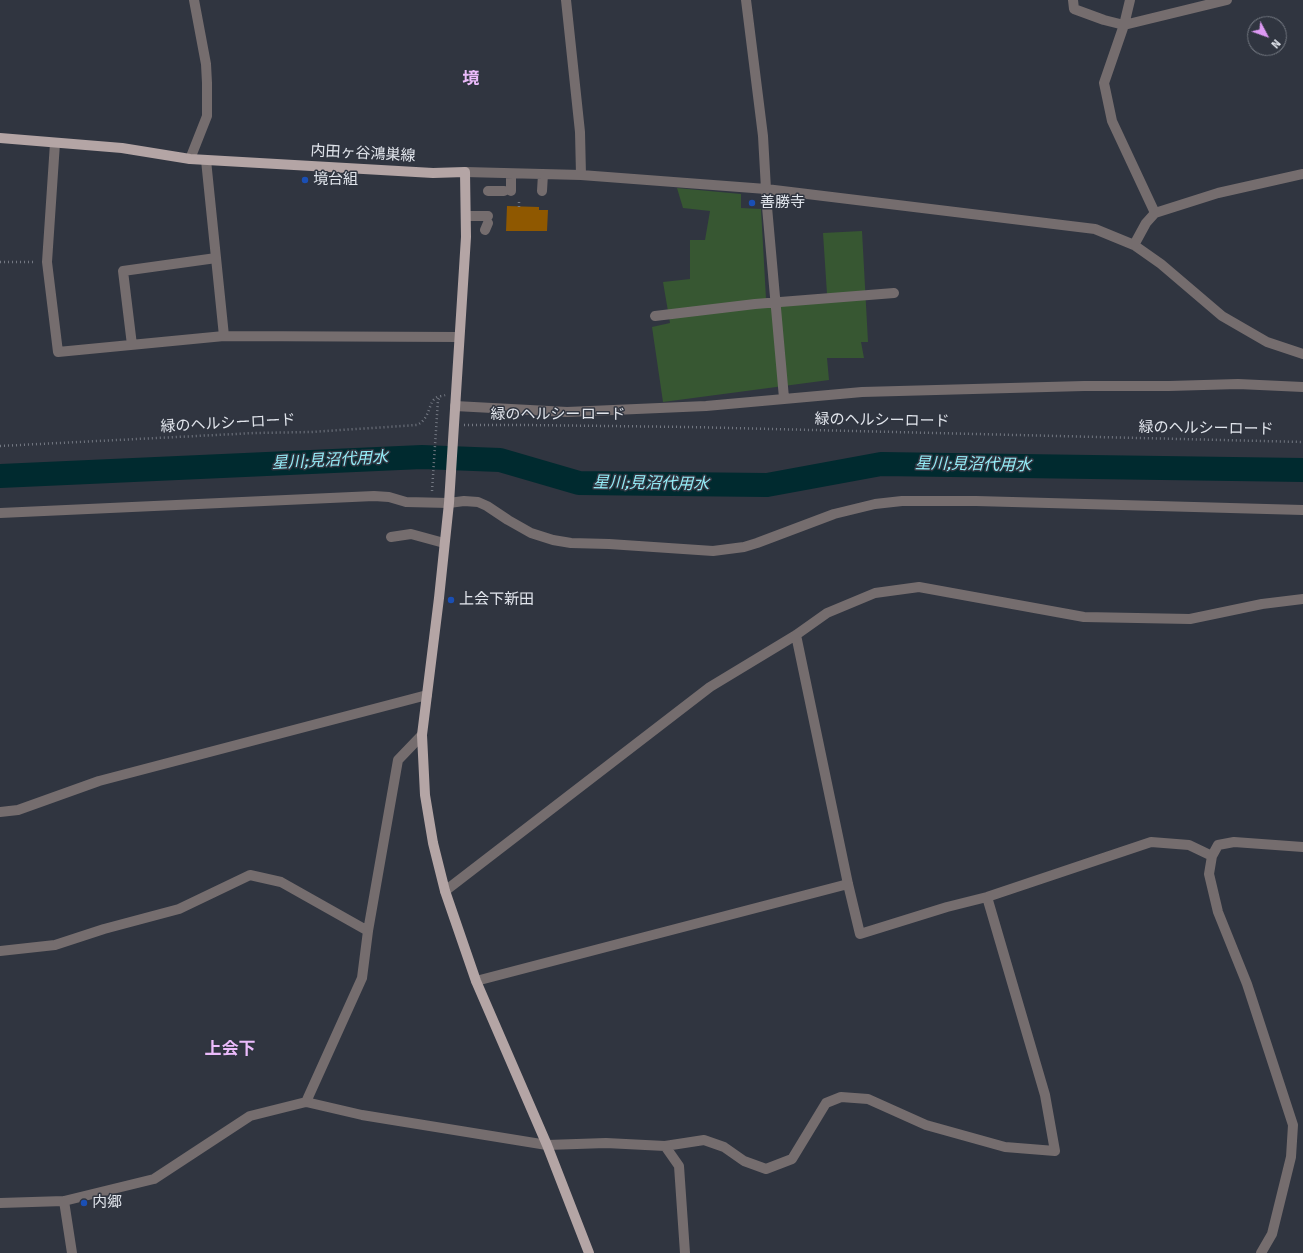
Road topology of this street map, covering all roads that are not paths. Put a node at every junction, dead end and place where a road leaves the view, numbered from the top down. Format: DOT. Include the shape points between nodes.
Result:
graph roads {
  1 [pos="194,0"];
  2 [pos="566,0"];
  3 [pos="746,0"];
  4 [pos="1073,0"];
  5 [pos="1130,0"];
  6 [pos="1227,0"];
  7 [pos="1124,25"];
  8 [pos="0,138"];
  9 [pos="55,143"];
  10 [pos="190,159"];
  11 [pos="206,160"];
  12 [pos="465,172"];
  13 [pos="511,174"];
  14 [pos="543,174"];
  15 [pos="1303,174"];
  16 [pos="581,175"];
  17 [pos="766,189"];
  18 [pos="488,191"];
  19 [pos="542,191"];
  20 [pos="1155,213"];
  21 [pos="466,216"];
  22 [pos="487,223"];
  23 [pos="1134,245"];
  24 [pos="216,258"];
  25 [pos="894,293"];
  26 [pos="775,302"];
  27 [pos="655,316"];
  28 [pos="224,336"];
  29 [pos="459,337"];
  30 [pos="132,345"];
  31 [pos="1303,354"];
  32 [pos="1303,387"];
  33 [pos="784,398"];
  34 [pos="455,406"];
  35 [pos="449,503"];
  36 [pos="1303,510"];
  37 [pos="0,513"];
  38 [pos="390,537"];
  39 [pos="444,543"];
  40 [pos="1303,599"];
  41 [pos="796,635"];
  42 [pos="427,695"];
  43 [pos="422,735"];
  44 [pos="0,812"];
  45 [pos="1303,847"];
  46 [pos="1212,856"];
  47 [pos="848,884"];
  48 [pos="446,891"];
  49 [pos="987,897"];
  50 [pos="368,931"];
  51 [pos="0,951"];
  52 [pos="476,980"];
  53 [pos="306,1102"];
  54 [pos="547,1145"];
  55 [pos="666,1146"];
  56 [pos="64,1201"];
  57 [pos="0,1202"];
  58 [pos="72,1253"];
  59 [pos="589,1253"];
  60 [pos="685,1253"];
  61 [pos="1261,1253"];
  1 -- 10 [label="street" via="206,64 207,116"];
  2 -- 16 [label="street" via="580,132"];
  3 -- 17 [label="street" via="763,136"];
  4 -- 7 [label="street" via="1074,9"];
  5 -- 7 [label="street"];
  6 -- 7 [label="street"];
  7 -- 20 [label="street" via="1104,83 1112,121"];
  8 -- 9 [label="main road, 内田ヶ谷鴻巣線"];
  9 -- 10 [label="main road, 内田ヶ谷鴻巣線" via="122,148"];
  9 -- 30 [label="street" via="47,262 58,352"];
  10 -- 11 [label="main road, 内田ヶ谷鴻巣線"];
  11 -- 12 [label="main road, 内田ヶ谷鴻巣線" via="433,173"];
  11 -- 24 [label="street"];
  12 -- 13 [label="street"];
  12 -- 21 [label="main road"];
  13 -- 14 [label="street"];
  13 -- 18 [label="street" via="507,191"];
  14 -- 16 [label="street"];
  14 -- 19 [label="street"];
  15 -- 20 [label="street" via="1218,193"];
  16 -- 17 [label="street"];
  17 -- 23 [label="street" via="1095,229"];
  17 -- 26 [label="street"];
  20 -- 23 [label="street" via="1146,223"];
  21 -- 22 [label="street"];
  21 -- 29 [label="main road"];
  23 -- 31 [label="street" via="1222,316 1267,342"];
  24 -- 28 [label="street"];
  24 -- 30 [label="street" via="123,271"];
  25 -- 26 [label="street"];
  26 -- 27 [label="street"];
  26 -- 33 [label="street"];
  28 -- 29 [label="street"];
  28 -- 30 [label="street"];
  29 -- 34 [label="main road"];
  32 -- 33 [label="street" via="1238,384 1084,386 862,392"];
  33 -- 34 [label="street" via="706,406 568,412"];
  34 -- 35 [label="main road" via="458,429"];
  35 -- 36 [label="street" via="478,502 519,527 553,540 713,551 744,547 834,514 874,504 902,501"];
  35 -- 37 [label="street" via="406,502 374,496"];
  35 -- 39 [label="main road"];
  38 -- 39 [label="street" via="411,534"];
  39 -- 42 [label="main road"];
  40 -- 41 [label="street" via="1262,604 1190,619 1084,617 919,587 874,593 828,613"];
  41 -- 47 [label="street"];
  41 -- 48 [label="street" via="710,687"];
  42 -- 43 [label="main road"];
  42 -- 44 [label="street" via="99,781 18,810"];
  43 -- 48 [label="main road" via="425,796 433,843"];
  43 -- 50 [label="street" via="398,760"];
  45 -- 46 [label="street" via="1234,842 1218,845"];
  46 -- 49 [label="street" via="1189,845 1150,842"];
  46 -- 61 [label="street" via="1209,874 1218,912 1247,984 1293,1125 1291,1157 1274,1227"];
  47 -- 49 [label="street" via="860,934"];
  47 -- 52 [label="street"];
  48 -- 52 [label="main road"];
  49 -- 55 [label="street" via="1045,1094 1055,1150 1005,1147 926,1125 868,1099 841,1097 826,1103 792,1159 766,1169 744,1161 724,1147 704,1140"];
  50 -- 51 [label="street" via="281,882 250,875 179,908 55,945"];
  50 -- 53 [label="street" via="362,978"];
  52 -- 54 [label="main road"];
  53 -- 54 [label="street" via="362,1115"];
  53 -- 56 [label="street" via="250,1116 154,1179"];
  54 -- 55 [label="street" via="606,1143"];
  54 -- 59 [label="main road"];
  55 -- 60 [label="street" via="679,1166"];
  56 -- 57 [label="street"];
  56 -- 58 [label="street"];
}
